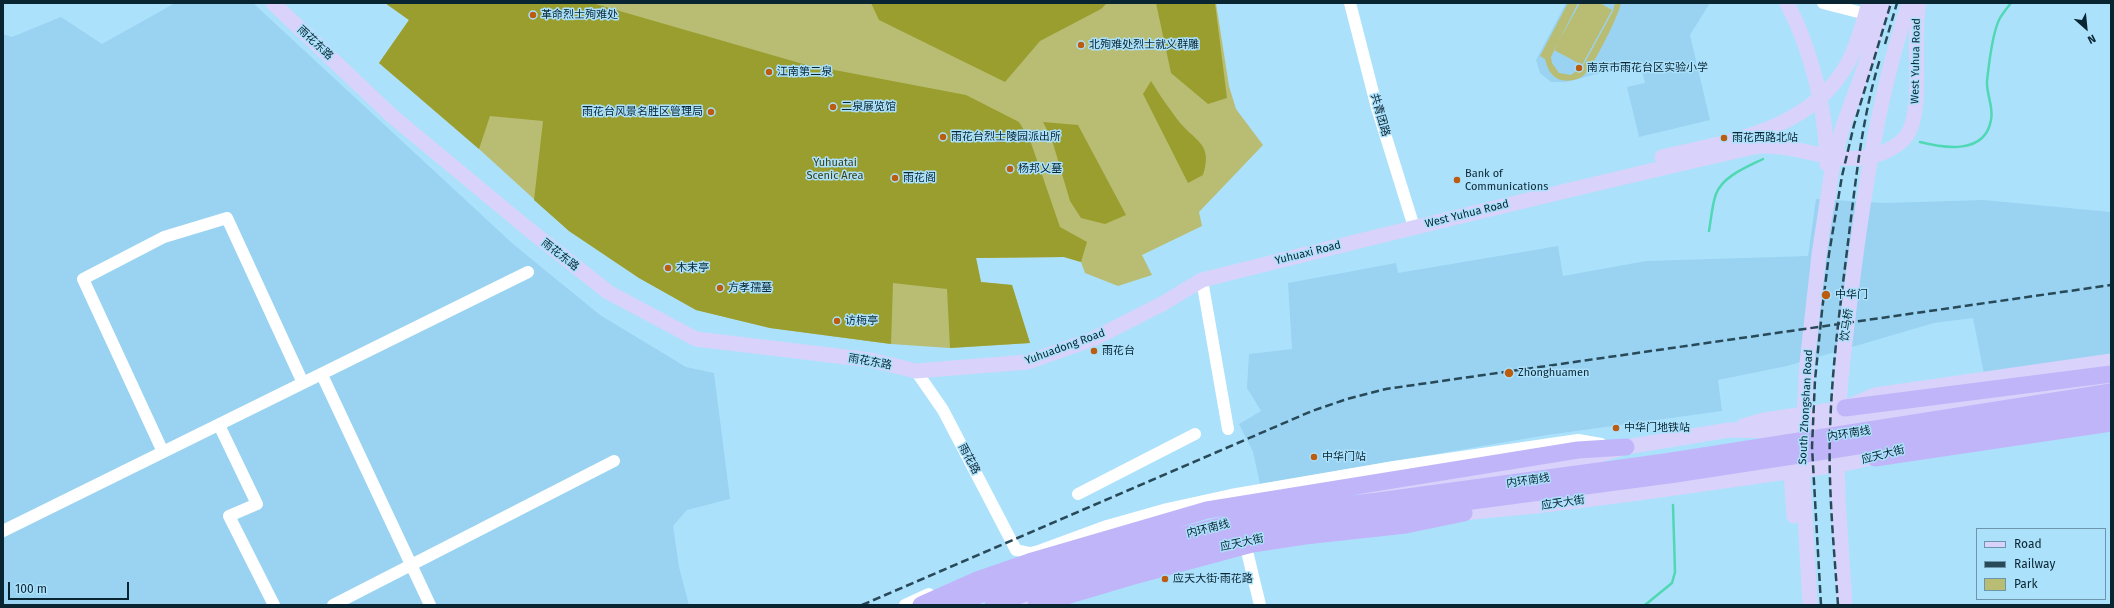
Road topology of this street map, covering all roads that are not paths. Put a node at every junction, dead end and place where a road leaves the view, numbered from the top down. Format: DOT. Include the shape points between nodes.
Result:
graph roads {
  1 [pos="273,3"];
  2 [pos="1350,3"];
  3 [pos="1787,3"];
  4 [pos="1823,3"];
  5 [pos="1884,3"];
  6 [pos="1909,3"];
  7 [pos="1919,3"];
  8 [pos="1867,9"];
  9 [pos="1790,119"];
  10 [pos="1787,148"];
  11 [pos="1826,211"];
  12 [pos="1414,227"];
  13 [pos="528,272"];
  14 [pos="1202,280"];
  15 [pos="2111,361"];
  16 [pos="916,371"];
  17 [pos="2111,374"];
  18 [pos="322,375"];
  19 [pos="303,383"];
  20 [pos="2111,383"];
  21 [pos="2111,392"];
  22 [pos="1932,403"];
  23 [pos="2111,407"];
  24 [pos="1845,415"];
  25 [pos="2111,415"];
  26 [pos="2111,423"];
  27 [pos="219,425"];
  28 [pos="1228,429"];
  29 [pos="1196,434"];
  30 [pos="1626,447"];
  31 [pos="163,452"];
  32 [pos="1875,458"];
  33 [pos="614,461"];
  34 [pos="1844,464"];
  35 [pos="1791,472"];
  36 [pos="1225,484"];
  37 [pos="1078,494"];
  38 [pos="1232,495"];
  39 [pos="1241,511"];
  40 [pos="1464,513"];
  41 [pos="3,531"];
  42 [pos="1244,540"];
  43 [pos="1016,550"];
  44 [pos="411,565"];
  45 [pos="274,605"];
  46 [pos="333,605"];
  47 [pos="430,605"];
  48 [pos="905,605"];
  49 [pos="921,605"];
  50 [pos="933,605"];
  51 [pos="954,605"];
  52 [pos="993,605"];
  53 [pos="1019,605"];
  54 [pos="1036,605"];
  55 [pos="1260,605"];
  56 [pos="1800,605"];
  57 [pos="1810,605"];
  58 [pos="1845,605"];
  59 [pos="1853,605"];
  1 -- 16 [label="main road, 雨花东路" via="392,116 608,292 696,339 871,360"];
  2 -- 12 [label="street, 共青团路" via="1377,108"];
  3 -- 11 [label="main road" via="1800,32 1818,91 1827,160"];
  4 -- 8 [label="street"];
  5 -- 11 [label="main road" via="1842,129 1833,163"];
  6 -- 58 [label="main road, 饮马桥" via="1897,40 1874,134 1842,360 1837,472"];
  7 -- 10 [label="main road, West Yuhua Road" via="1915,21 1914,113 1906,137 1885,152 1865,159"];
  8 -- 9 [label="main road, West Yuhua Road" via="1854,51 1837,79 1812,105"];
  9 -- 10 [label="main road" via="1779,128 1778,134 1781,143"];
  9 -- 12 [label="main road, West Yuhua Road" via="1743,137 1598,172"];
  10 -- 12 [label="main road, West Yuhua Road" via="1759,146"];
  11 -- 57 [label="main road, South Zhongshan Road" via="1819,255 1803,426 1803,499"];
  12 -- 14 [label="main road, Yuhuaxi Road"];
  13 -- 18 [label="street"];
  14 -- 16 [label="main road, Yuhuadong Road" via="1162,304 1093,339 1028,362"];
  14 -- 28 [label="street"];
  15 -- 24 [label="main road" via="1875,395"];
  16 -- 43 [label="street, 雨花路" via="943,410"];
  17 -- 22 [label="highway"];
  18 -- 19 [label="street"];
  18 -- 44 [label="street"];
  19 -- 27 [label="street"];
  19 -- 31 [label="street" via="227,218 164,237 83,279"];
  20 -- 22 [label="main road"];
  21 -- 51 [label="highway, 内环南线" via="1665,462 1309,508 1248,519 1064,567"];
  22 -- 24 [label="highway"];
  23 -- 52 [label="highway, 内环南线" via="1676,474 1284,526 1200,544 1023,594"];
  24 -- 30 [label="main road" via="1764,420 1729,430"];
  24 -- 34 [label="main road"];
  25 -- 32 [label="main road, 应天大街" via="1940,440"];
  26 -- 32 [label="highway"];
  27 -- 31 [label="street"];
  27 -- 45 [label="street" via="257,504 229,516"];
  29 -- 37 [label="street"];
  30 -- 38 [label="street" via="1578,440 1387,468"];
  30 -- 39 [label="main road" via="1580,461"];
  30 -- 49 [label="highway" via="1578,450 1207,510 1029,562 977,580"];
  31 -- 41 [label="street"];
  32 -- 34 [label="main road, 应天大街"];
  33 -- 44 [label="street"];
  34 -- 35 [label="main road, 应天大街"];
  34 -- 59 [label="main road"];
  35 -- 40 [label="main road, 应天大街" via="1536,506"];
  35 -- 56 [label="main road"];
  36 -- 38 [label="street"];
  38 -- 39 [label="street"];
  38 -- 43 [label="street" via="1167,509 1107,526 1039,551 1030,553"];
  39 -- 42 [label="street"];
  39 -- 50 [label="main road" via="1204,517 1026,571"];
  40 -- 42 [label="main road, 应天大街"];
  40 -- 54 [label="highway" via="1406,525 1252,544"];
  42 -- 53 [label="main road, 应天大街" via="1124,571"];
  42 -- 55 [label="street"];
  43 -- 48 [label="street" via="1013,560 1003,565"];
  44 -- 46 [label="street"];
  44 -- 47 [label="street"];
}
